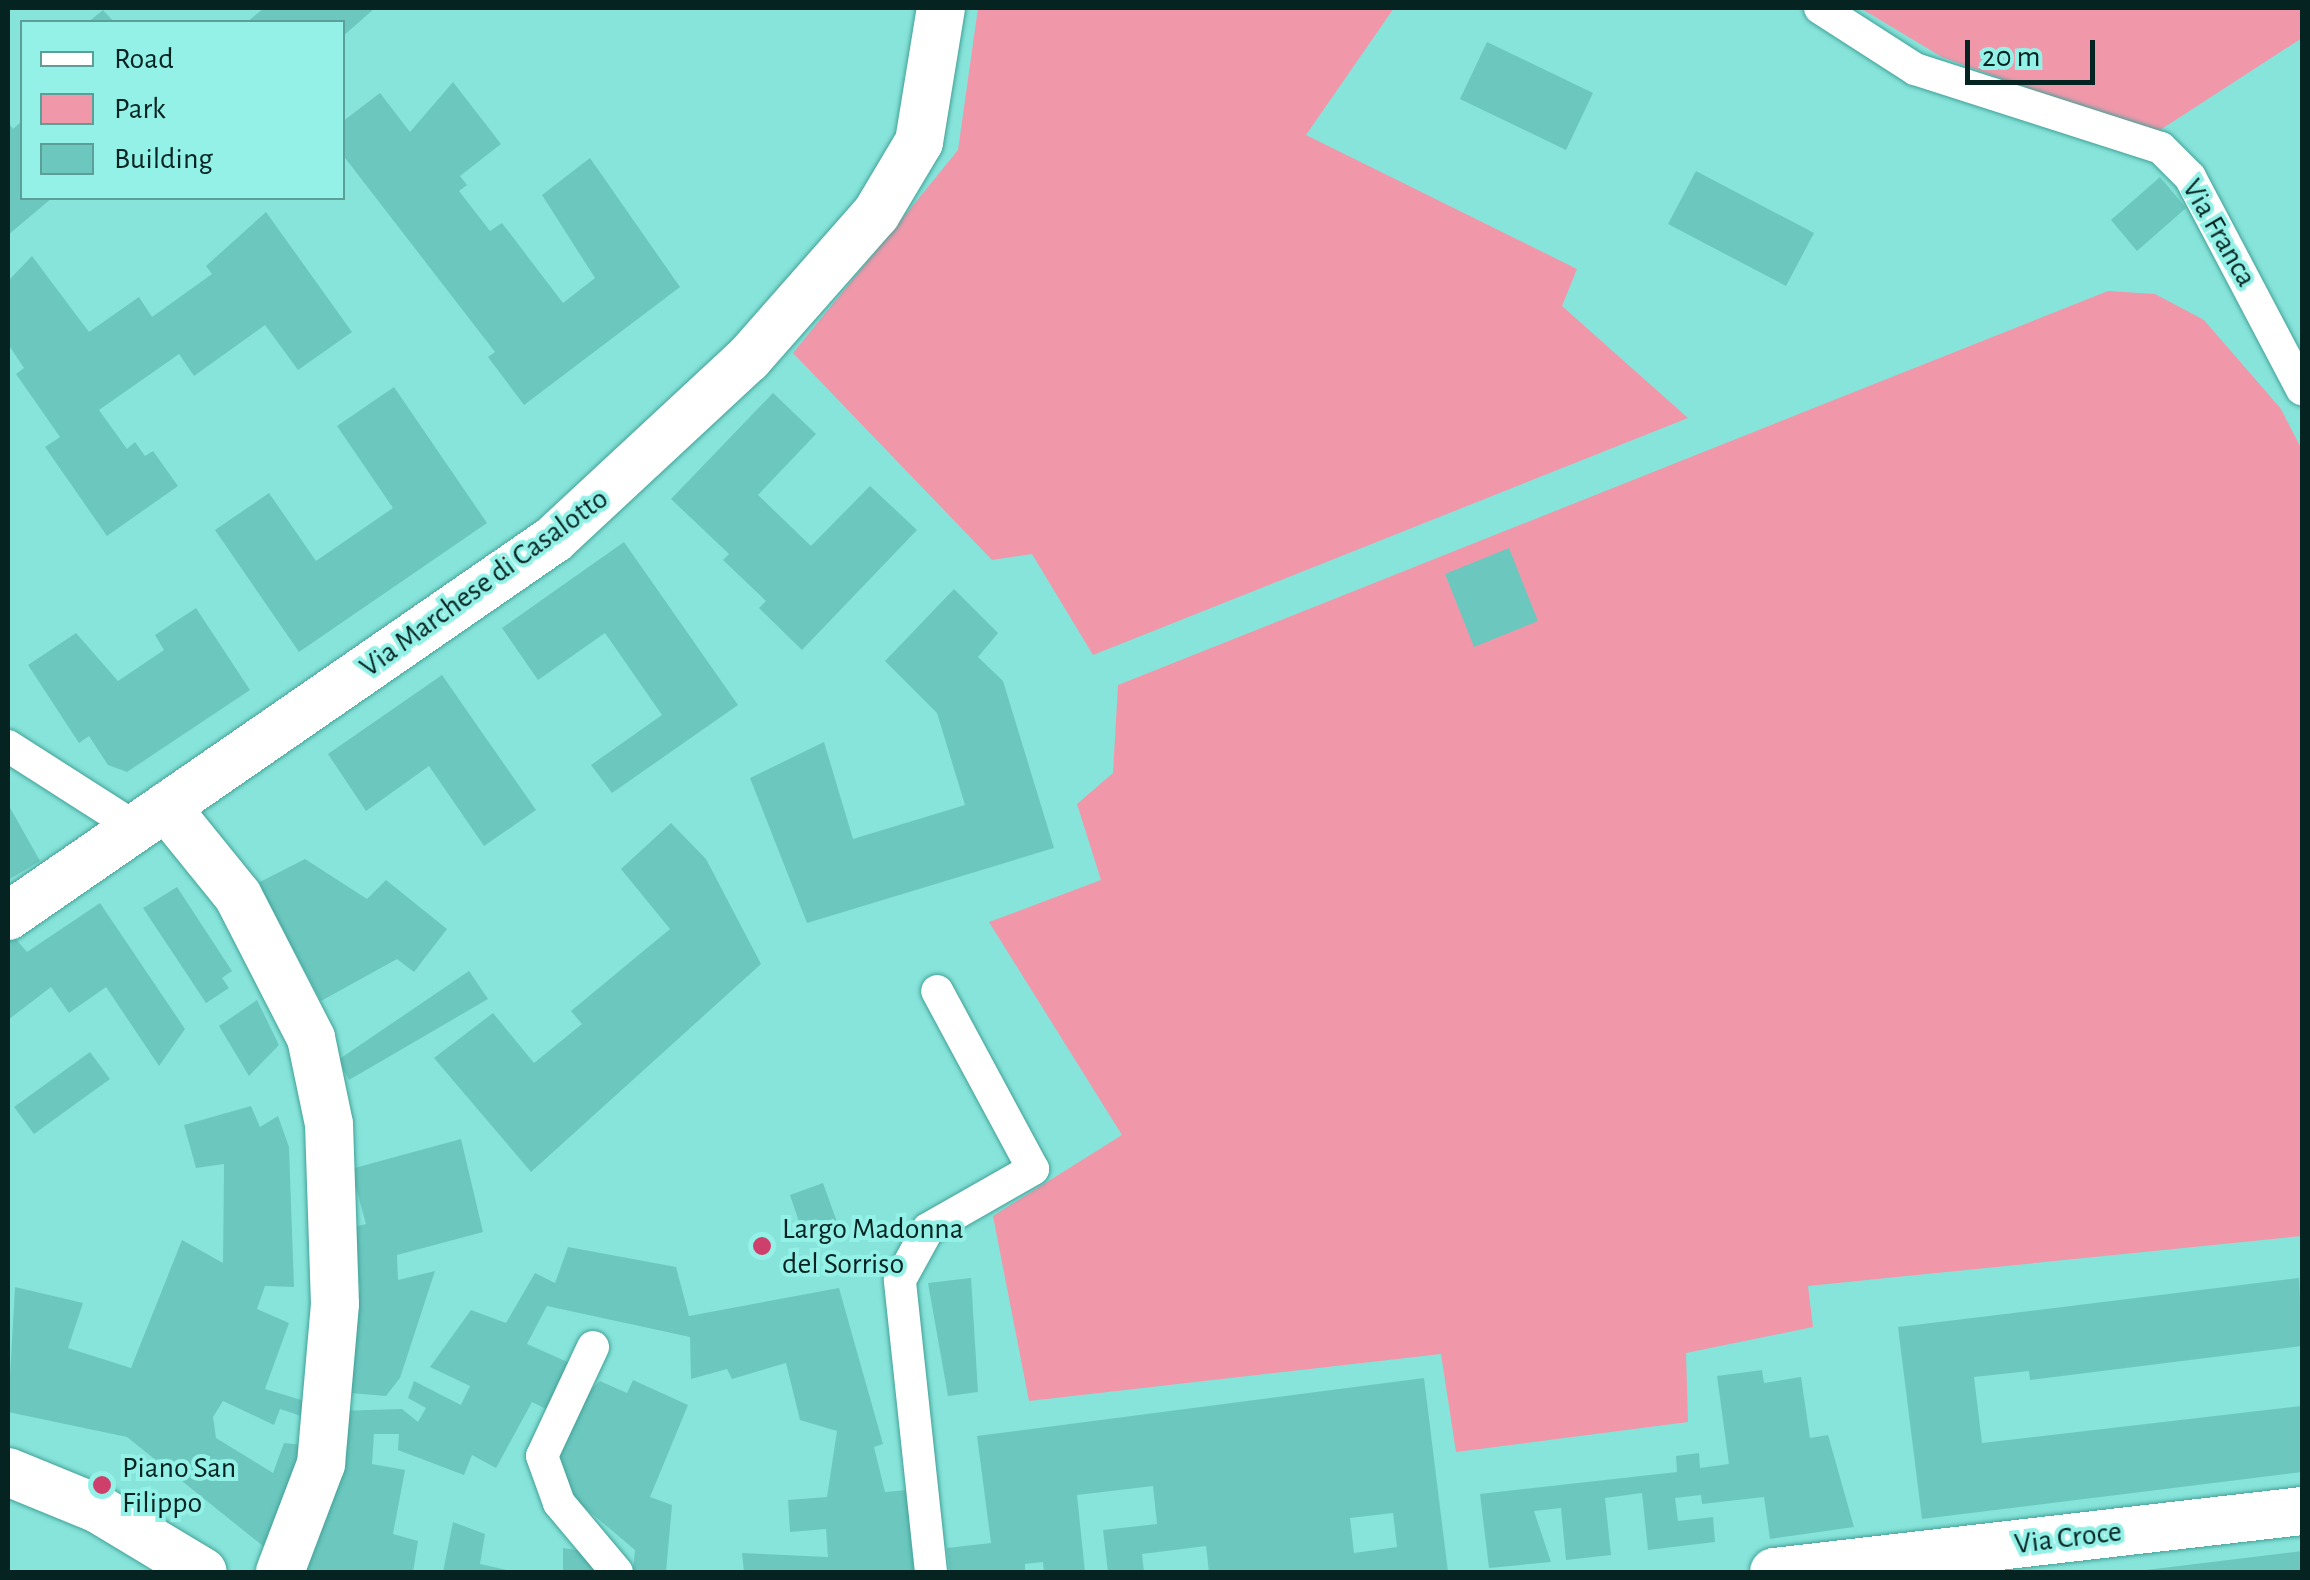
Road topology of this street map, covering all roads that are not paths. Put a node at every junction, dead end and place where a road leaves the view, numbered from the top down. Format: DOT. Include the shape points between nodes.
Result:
graph roads {
  1 [pos="941,8"];
  2 [pos="1820,8"];
  3 [pos="2302,389"];
  4 [pos="8,746"];
  5 [pos="151,818"];
  6 [pos="8,916"];
  7 [pos="937,991"];
  8 [pos="593,1346"];
  9 [pos="8,1472"];
  10 [pos="2302,1511"];
  11 [pos="282,1567"];
  12 [pos="203,1572"];
  13 [pos="617,1572"];
  14 [pos="931,1572"];
  15 [pos="1774,1572"];
  1 -- 5 [label="street, Via Marchese di Casalotto" via="919,142 876,214 748,359 554,539"];
  2 -- 3 [label="street, Via Franca" via="1916,69 2161,148 2190,176"];
  4 -- 5 [label="street"];
  5 -- 6 [label="street, Via Marchese di Casalotto"];
  5 -- 11 [label="street" via="238,896 311,1038 329,1124 336,1304 320,1464"];
  7 -- 14 [label="street" via="1033,1169 928,1229 900,1280"];
  8 -- 13 [label="street" via="542,1456 559,1504"];
  9 -- 12 [label="street" via="98,1509"];
  10 -- 15 [label="street, Via Croce"];
}
